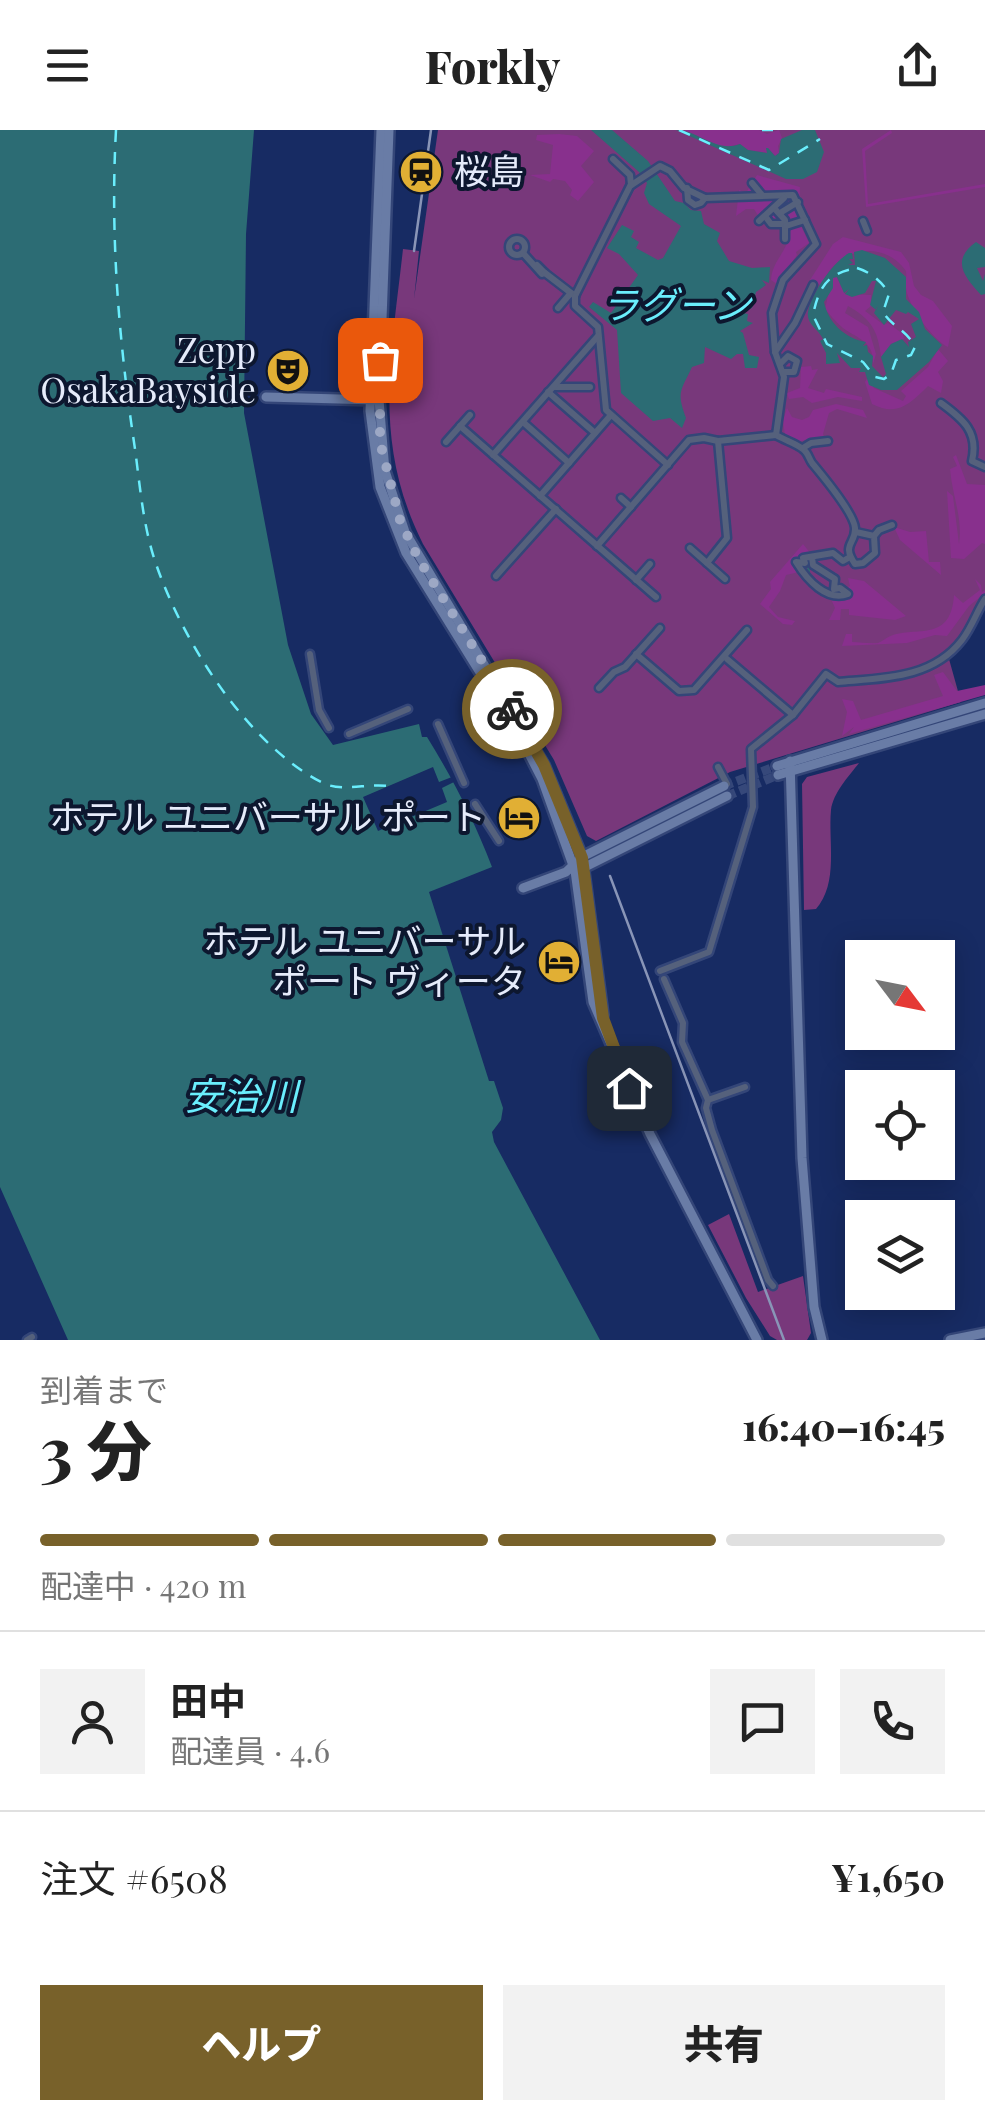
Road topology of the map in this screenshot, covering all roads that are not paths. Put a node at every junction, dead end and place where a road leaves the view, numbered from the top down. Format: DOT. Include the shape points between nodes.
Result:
graph roads {
  1 [pos="381,130"];
  2 [pos="389,130"];
  3 [pos="613,160"];
  4 [pos="752,182"];
  5 [pos="632,185"];
  6 [pos="687,188"];
  7 [pos="762,195"];
  8 [pos="786,196"];
  9 [pos="744,197"];
  10 [pos="705,198"];
  11 [pos="798,202"];
  12 [pos="736,210"];
  13 [pos="777,210"];
  14 [pos="806,220"];
  15 [pos="864,221"];
  16 [pos="786,225"];
  17 [pos="867,231"];
  18 [pos="785,238"];
  19 [pos="523,253"];
  20 [pos="814,285"];
  21 [pos="572,295"];
  22 [pos="556,311"];
  23 [pos="599,334"];
  24 [pos="774,352"];
  25 [pos="600,354"];
  26 [pos="579,358"];
  27 [pos="551,390"];
  28 [pos="593,390"];
  29 [pos="266,397"];
  30 [pos="374,400"];
  31 [pos="941,402"];
  32 [pos="470,415"];
  33 [pos="611,415"];
  34 [pos="523,422"];
  35 [pos="460,426"];
  36 [pos="595,433"];
  37 [pos="776,435"];
  38 [pos="718,441"];
  39 [pos="828,441"];
  40 [pos="446,442"];
  41 [pos="803,448"];
  42 [pos="494,456"];
  43 [pos="569,463"];
  44 [pos="668,465"];
  45 [pos="985,467"];
  46 [pos="540,496"];
  47 [pos="621,498"];
  48 [pos="631,507"];
  49 [pos="556,509"];
  50 [pos="892,525"];
  51 [pos="856,532"];
  52 [pos="874,536"];
  53 [pos="597,546"];
  54 [pos="690,548"];
  55 [pos="850,557"];
  56 [pos="812,561"];
  57 [pos="707,563"];
  58 [pos="650,564"];
  59 [pos="496,576"];
  60 [pos="725,579"];
  61 [pos="636,580"];
  62 [pos="656,597"];
  63 [pos="985,598"];
  64 [pos="660,628"];
  65 [pos="747,630"];
  66 [pos="310,654"];
  67 [pos="636,654"];
  68 [pos="727,658"];
  69 [pos="600,688"];
  70 [pos="985,703"];
  71 [pos="408,709"];
  72 [pos="985,714"];
  73 [pos="792,715"];
  74 [pos="438,724"];
  75 [pos="329,728"];
  76 [pos="349,734"];
  77 [pos="791,766"];
  78 [pos="718,767"];
  79 [pos="778,770"];
  80 [pos="464,783"];
  81 [pos="726,789"];
  82 [pos="475,804"];
  83 [pos="499,841"];
  84 [pos="576,866"];
  85 [pos="523,888"];
  86 [pos="745,1087"];
  87 [pos="708,1100"];
  88 [pos="773,1286"];
  89 [pos="985,1333"];
  90 [pos="757,1340"];
  91 [pos="822,1340"];
  92 [pos="950,1340"];
  1 -- 30 [label="street"];
  2 -- 30 [label="street"];
  3 -- 5 [label="street"];
  4 -- 7 [label="street"];
  5 -- 6 [label="street" via="660,166"];
  5 -- 21 [label="street"];
  6 -- 10 [label="street"];
  6 -- 10 [label="street" via="693,204"];
  7 -- 8 [label="street"];
  7 -- 9 [label="street"];
  8 -- 11 [label="street"];
  8 -- 13 [label="street"];
  9 -- 10 [label="street"];
  9 -- 12 [label="street"];
  11 -- 13 [label="street"];
  11 -- 14 [label="street"];
  13 -- 16 [label="street"];
  13 -- 16 [label="street" via="762,218"];
  14 -- 16 [label="street"];
  14 -- 24 [label="street" via="816,244 778,291 771,320"];
  15 -- 17 [label="street"];
  16 -- 18 [label="street"];
  19 -- 21 [label="street"];
  20 -- 24 [label="street"];
  21 -- 22 [label="street"];
  21 -- 23 [label="street"];
  23 -- 25 [label="street"];
  23 -- 26 [label="street"];
  24 -- 37 [label="street" via="782,402"];
  25 -- 26 [label="street"];
  25 -- 33 [label="street"];
  26 -- 27 [label="street"];
  27 -- 28 [label="street"];
  27 -- 34 [label="street"];
  27 -- 36 [label="street"];
  29 -- 30 [label="street"];
  30 -- 84 [label="street" via="385,471 405,532 544,765"];
  31 -- 45 [label="street" via="966,423 975,438 972,461"];
  32 -- 35 [label="street"];
  33 -- 36 [label="street"];
  33 -- 44 [label="street"];
  34 -- 42 [label="street"];
  34 -- 43 [label="street"];
  35 -- 40 [label="street"];
  35 -- 42 [label="street"];
  36 -- 43 [label="street"];
  37 -- 38 [label="street"];
  37 -- 41 [label="street"];
  38 -- 44 [label="street" via="691,439"];
  38 -- 57 [label="street" via="727,538"];
  39 -- 41 [label="street"];
  41 -- 51 [label="street" via="836,490"];
  42 -- 46 [label="street"];
  43 -- 46 [label="street"];
  44 -- 48 [label="street"];
  46 -- 49 [label="street"];
  47 -- 48 [label="street"];
  48 -- 53 [label="street"];
  49 -- 53 [label="street"];
  49 -- 59 [label="street"];
  50 -- 52 [label="street"];
  51 -- 52 [label="street"];
  51 -- 55 [label="street"];
  52 -- 55 [label="street" via="874,552 864,563"];
  53 -- 61 [label="street"];
  54 -- 57 [label="street"];
  55 -- 56 [label="street" via="843,561 834,553"];
  56 -- 56 [label="street" via="796,562 824,596 848,594 834,589 835,580 822,571 813,572"];
  57 -- 60 [label="street"];
  58 -- 61 [label="street"];
  61 -- 62 [label="street"];
  63 -- 73 [label="street" via="945,658 898,676 838,682 826,674"];
  64 -- 67 [label="street"];
  65 -- 67 [label="street" via="694,690 679,691"];
  66 -- 75 [label="street" via="319,710"];
  67 -- 69 [label="street"];
  68 -- 73 [label="street"];
  70 -- 77 [label="street"];
  71 -- 76 [label="street"];
  72 -- 77 [label="street"];
  73 -- 87 [label="street" via="752,749 754,807 709,952 662,976"];
  74 -- 80 [label="street"];
  77 -- 79 [label="street"];
  77 -- 91 [label="street" via="802,1158"];
  78 -- 81 [label="street"];
  81 -- 84 [label="street"];
  82 -- 83 [label="street"];
  84 -- 85 [label="street"];
  84 -- 90 [label="street" via="603,1018 650,1134"];
  86 -- 87 [label="street"];
  87 -- 88 [label="street" via="712,1130"];
  89 -- 92 [label="street"];
}
